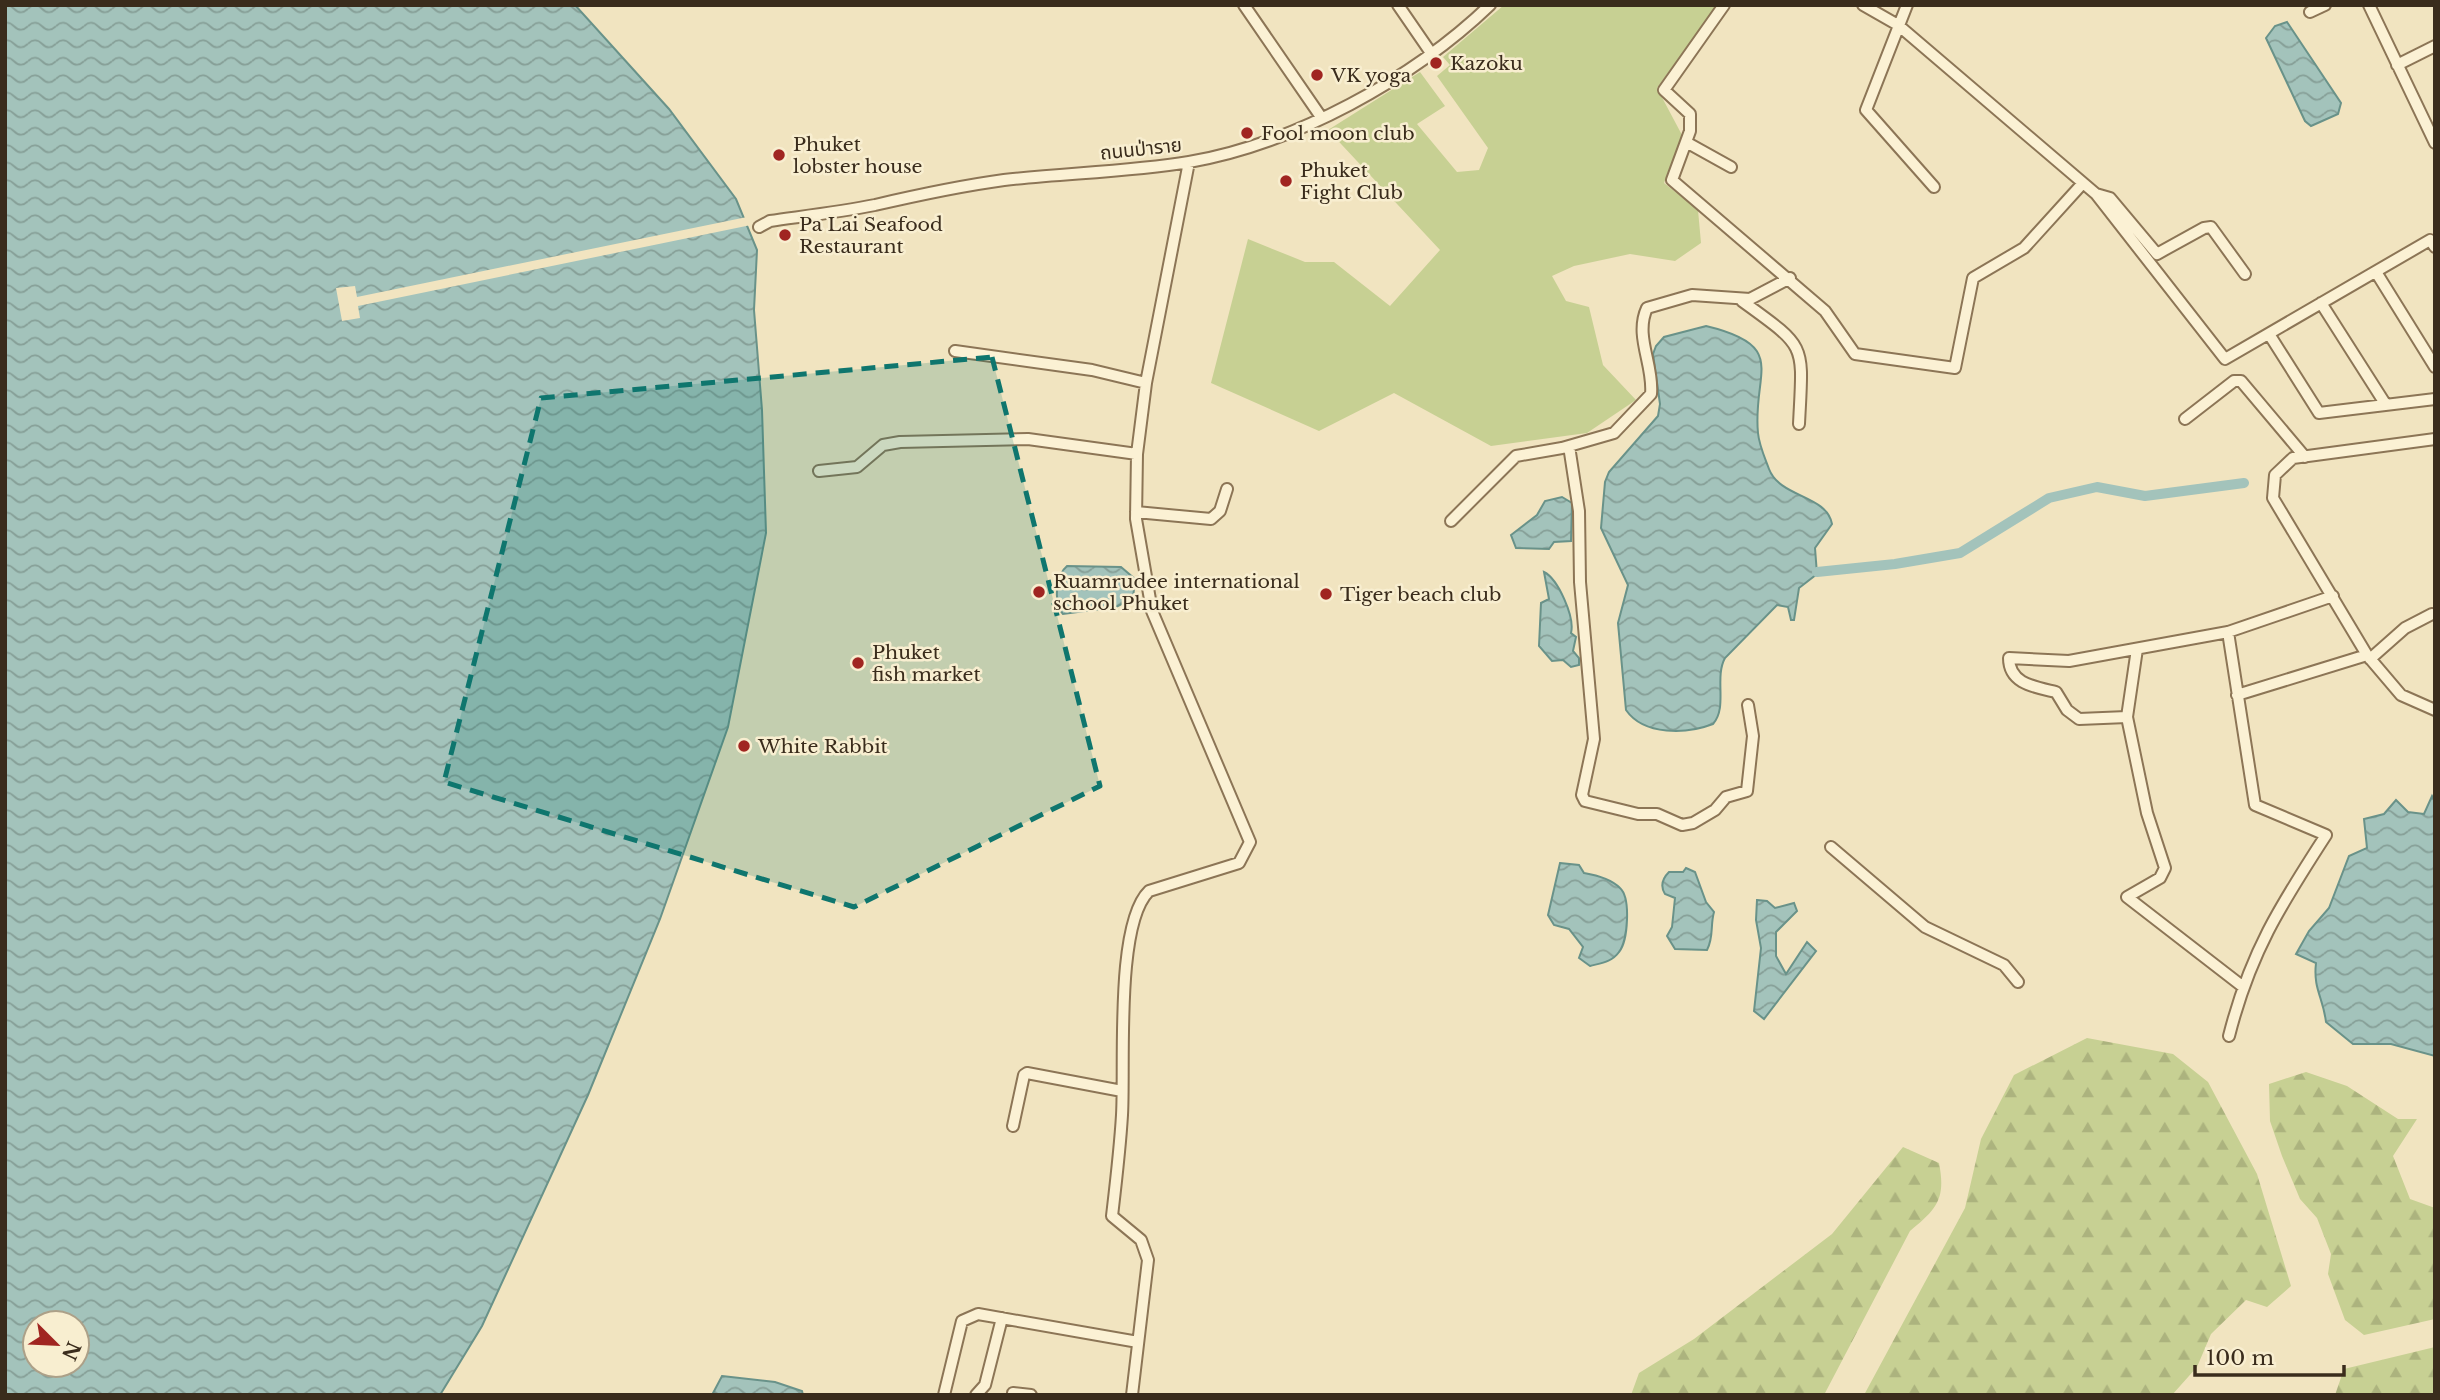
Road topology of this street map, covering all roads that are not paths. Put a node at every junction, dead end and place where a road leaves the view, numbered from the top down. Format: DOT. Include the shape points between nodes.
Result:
graph roads {
  1 [pos="1244,5"];
  2 [pos="1398,5"];
  3 [pos="1724,5"];
  4 [pos="1863,5"];
  5 [pos="1906,5"];
  6 [pos="2325,5"];
  7 [pos="2369,5"];
  8 [pos="1483,8"];
  9 [pos="2310,12"];
  10 [pos="1898,25"];
  11 [pos="2435,46"];
  12 [pos="1431,53"];
  13 [pos="2397,65"];
  14 [pos="1321,117"];
  15 [pos="2432,129"];
  16 [pos="1686,142"];
  17 [pos="2435,143"];
  18 [pos="1189,162"];
  19 [pos="1731,167"];
  20 [pos="2083,183"];
  21 [pos="1934,187"];
  22 [pos="2096,194"];
  23 [pos="760,228"];
  24 [pos="2435,247"];
  25 [pos="2376,272"];
  26 [pos="2245,274"];
  27 [pos="1790,278"];
  28 [pos="1742,301"];
  29 [pos="2321,303"];
  30 [pos="2269,334"];
  31 [pos="955,351"];
  32 [pos="2435,367"];
  33 [pos="1146,383"];
  34 [pos="2435,399"];
  35 [pos="2386,405"];
  36 [pos="2185,419"];
  37 [pos="1798,424"];
  38 [pos="2435,439"];
  39 [pos="1570,446"];
  40 [pos="1137,454"];
  41 [pos="2305,457"];
  42 [pos="818,471"];
  43 [pos="1227,489"];
  44 [pos="1136,512"];
  45 [pos="1451,521"];
  46 [pos="2333,596"];
  47 [pos="2432,614"];
  48 [pos="2228,632"];
  49 [pos="2137,649"];
  50 [pos="2369,657"];
  51 [pos="2237,695"];
  52 [pos="1748,705"];
  53 [pos="2435,710"];
  54 [pos="2127,717"];
  55 [pos="1831,847"];
  56 [pos="2018,982"];
  57 [pos="2242,986"];
  58 [pos="2229,1036"];
  59 [pos="1122,1091"];
  60 [pos="1013,1126"];
  61 [pos="1002,1318"];
  62 [pos="1138,1342"];
  63 [pos="1013,1393"];
  64 [pos="944,1395"];
  65 [pos="975,1395"];
  66 [pos="1031,1395"];
  67 [pos="1132,1395"];
  1 -- 14 [label="street"];
  2 -- 12 [label="street"];
  3 -- 16 [label="street" via="1664,90 1690,114"];
  4 -- 10 [label="street"];
  5 -- 10 [label="street"];
  6 -- 9 [label="street"];
  7 -- 13 [label="street"];
  8 -- 12 [label="street, ถนนป่าราย"];
  10 -- 20 [label="street"];
  10 -- 21 [label="street" via="1866,110"];
  11 -- 13 [label="street"];
  12 -- 14 [label="street, ถนนป่าราย"];
  13 -- 15 [label="street"];
  14 -- 18 [label="street, ถนนป่าราย" via="1271,142"];
  15 -- 17 [label="street"];
  16 -- 19 [label="street"];
  16 -- 27 [label="street" via="1672,180"];
  18 -- 23 [label="street, ถนนป่าราย" via="990,182 770,221"];
  18 -- 33 [label="street"];
  20 -- 22 [label="street"];
  20 -- 27 [label="street" via="2024,248 1973,278 1955,368 1855,354 1825,311"];
  22 -- 26 [label="street" via="2110,198 2157,254 2211,227"];
  22 -- 30 [label="street" via="2225,359"];
  24 -- 25 [label="street" via="2430,240"];
  25 -- 29 [label="street"];
  25 -- 32 [label="street"];
  27 -- 28 [label="street"];
  28 -- 37 [label="street" via="1798,347 1802,360"];
  28 -- 39 [label="street" via="1692,295 1647,308 1643,336 1650,397 1614,433"];
  29 -- 30 [label="street"];
  29 -- 35 [label="street"];
  30 -- 35 [label="street" via="2319,413"];
  31 -- 33 [label="street" via="1079,368"];
  33 -- 40 [label="street"];
  34 -- 35 [label="street"];
  36 -- 41 [label="street" via="2234,381 2241,381"];
  38 -- 41 [label="street"];
  39 -- 45 [label="street" via="1516,456"];
  39 -- 52 [label="street" via="1579,511 1580,582 1594,739 1581,795 1585,801 1657,814 1682,825 1715,810 1726,797 1747,791 1753,736"];
  40 -- 42 [label="street" via="1028,439 900,442 883,445 857,467"];
  40 -- 44 [label="street"];
  41 -- 46 [label="street" via="2293,458 2275,475 2273,498"];
  43 -- 44 [label="street" via="1220,511 1211,520"];
  44 -- 59 [label="street" via="1152,611 1250,842 1239,863 1149,891 1138,901 1123,987"];
  46 -- 48 [label="street"];
  46 -- 50 [label="street"];
  47 -- 50 [label="street" via="2405,628"];
  48 -- 49 [label="street"];
  48 -- 51 [label="street"];
  49 -- 54 [label="street"];
  49 -- 54 [label="street" via="2069,661 2009,658 2014,677 2056,692 2079,719"];
  50 -- 51 [label="street"];
  50 -- 53 [label="street" via="2401,695"];
  51 -- 57 [label="street" via="2255,804 2326,835 2271,921"];
  54 -- 57 [label="street" via="2147,813 2165,868 2160,878 2127,897"];
  55 -- 56 [label="street" via="1925,927 2004,965"];
  57 -- 58 [label="street"];
  59 -- 60 [label="street" via="1027,1073"];
  59 -- 62 [label="street" via="1112,1216 1141,1240 1148,1260"];
  61 -- 62 [label="street"];
  61 -- 64 [label="street" via="978,1314 962,1321"];
  61 -- 65 [label="street" via="985,1384"];
  62 -- 67 [label="street"];
  63 -- 66 [label="street"];
}
